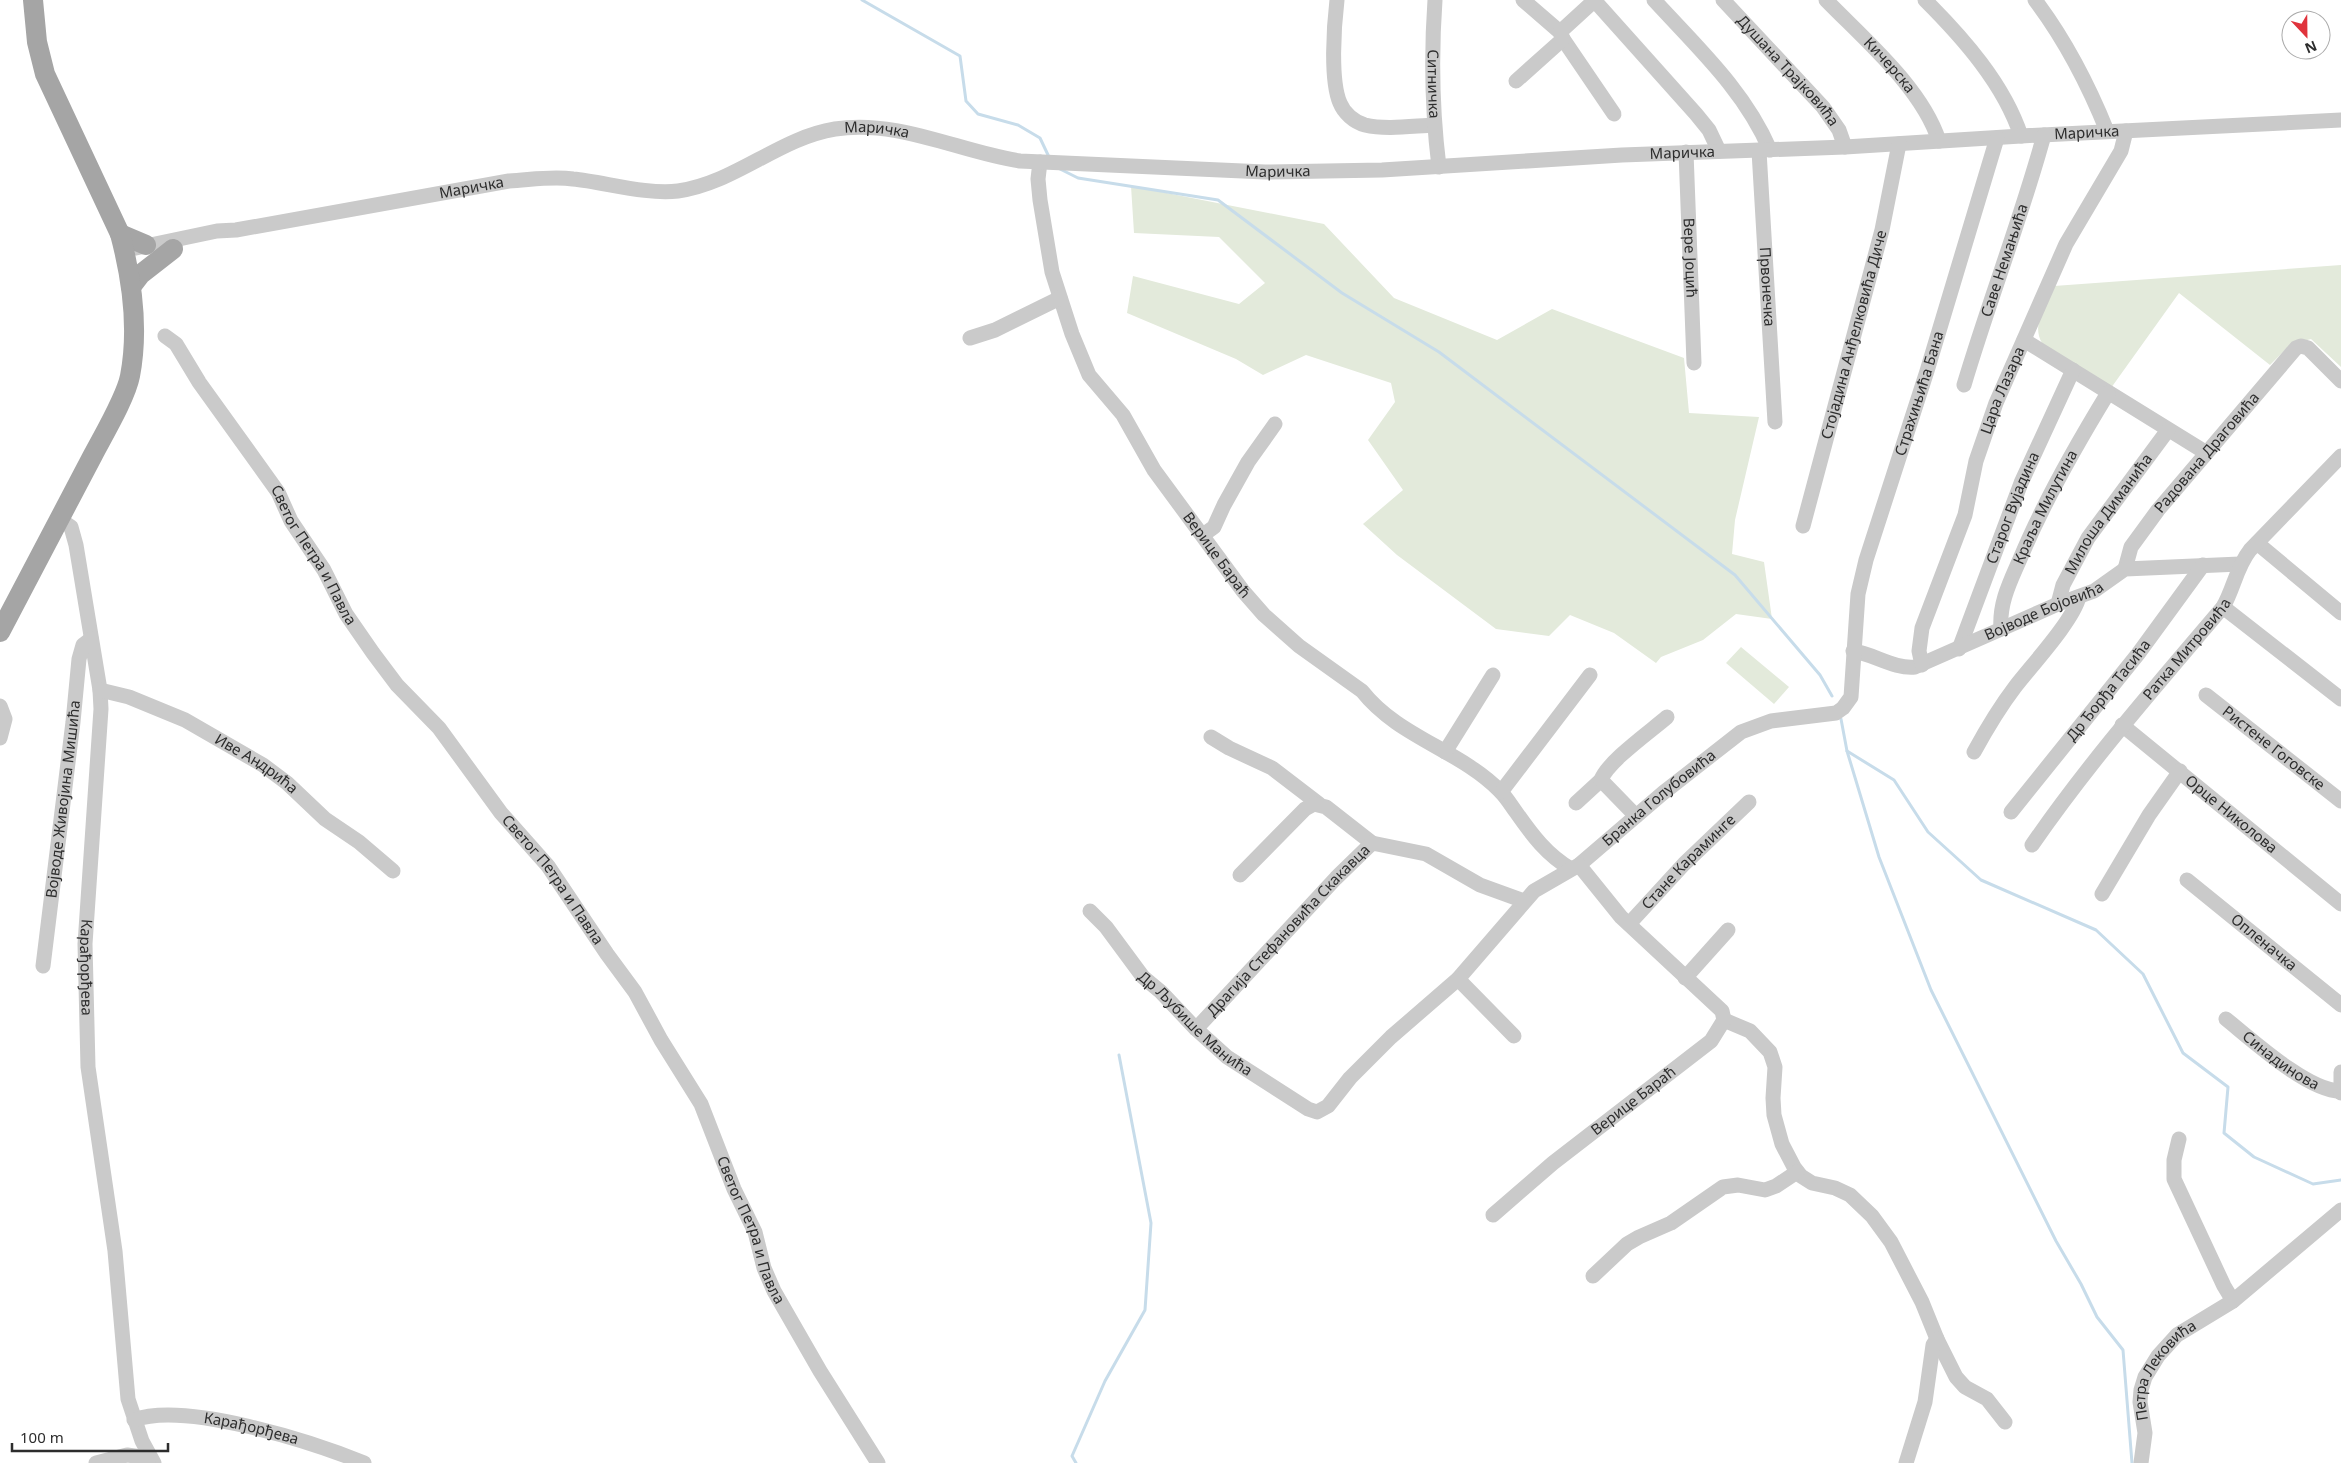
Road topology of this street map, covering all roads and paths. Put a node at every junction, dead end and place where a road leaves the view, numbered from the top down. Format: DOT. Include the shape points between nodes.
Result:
graph roads {
  1 [pos="33,0"];
  2 [pos="1337,0"];
  3 [pos="1435,0"];
  4 [pos="1523,0"];
  5 [pos="1594,0"];
  6 [pos="1654,0"];
  7 [pos="1723,0"];
  8 [pos="1826,0"];
  9 [pos="1926,0"];
  10 [pos="2035,0"];
  11 [pos="1561,36"];
  12 [pos="1516,81"];
  13 [pos="1614,114"];
  14 [pos="2341,120"];
  15 [pos="1434,125"];
  16 [pos="2107,131"];
  17 [pos="2126,131"];
  18 [pos="2044,135"];
  19 [pos="2021,136"];
  20 [pos="1997,138"];
  21 [pos="1939,141"];
  22 [pos="1899,144"];
  23 [pos="1845,147"];
  24 [pos="1765,150"];
  25 [pos="1719,151"];
  26 [pos="1686,152"];
  27 [pos="1043,162"];
  28 [pos="1439,167"];
  29 [pos="236,230"];
  30 [pos="146,245"];
  31 [pos="173,249"];
  32 [pos="122,253"];
  33 [pos="131,288"];
  34 [pos="1060,298"];
  35 [pos="165,336"];
  36 [pos="970,338"];
  37 [pos="2024,340"];
  38 [pos="1694,364"];
  39 [pos="2073,370"];
  40 [pos="2341,381"];
  41 [pos="1964,386"];
  42 [pos="2108,393"];
  43 [pos="112,417"];
  44 [pos="1775,422"];
  45 [pos="1275,424"];
  46 [pos="2168,430"];
  47 [pos="2205,452"];
  48 [pos="2341,456"];
  49 [pos="60,519"];
  50 [pos="1803,526"];
  51 [pos="1203,535"];
  52 [pos="2257,543"];
  53 [pos="2240,564"];
  54 [pos="2203,565"];
  55 [pos="2125,569"];
  56 [pos="2079,597"];
  57 [pos="2058,604"];
  58 [pos="2223,607"];
  59 [pos="2341,613"];
  60 [pos="2001,629"];
  61 [pos="0,632"];
  62 [pos="91,639"];
  63 [pos="1959,649"];
  64 [pos="1852,651"];
  65 [pos="1922,665"];
  66 [pos="1590,674"];
  67 [pos="1493,675"];
  68 [pos="100,690"];
  69 [pos="2206,695"];
  70 [pos="2341,699"];
  71 [pos="0,706"];
  72 [pos="1667,717"];
  73 [pos="2122,725"];
  74 [pos="1211,737"];
  75 [pos="0,738"];
  76 [pos="1445,752"];
  77 [pos="1974,752"];
  78 [pos="2180,772"];
  79 [pos="1601,780"];
  80 [pos="1501,792"];
  81 [pos="2341,801"];
  82 [pos="1750,802"];
  83 [pos="1319,804"];
  84 [pos="1576,804"];
  85 [pos="2011,812"];
  86 [pos="1636,816"];
  87 [pos="1372,843"];
  88 [pos="2032,845"];
  89 [pos="1575,867"];
  90 [pos="393,871"];
  91 [pos="1240,875"];
  92 [pos="2186,880"];
  93 [pos="2102,894"];
  94 [pos="1524,901"];
  95 [pos="2341,904"];
  96 [pos="1090,911"];
  97 [pos="1630,924"];
  98 [pos="1728,930"];
  99 [pos="43,966"];
  100 [pos="1685,978"];
  101 [pos="1458,979"];
  102 [pos="2341,1005"];
  103 [pos="2226,1019"];
  104 [pos="1724,1020"];
  105 [pos="1196,1029"];
  106 [pos="1514,1036"];
  107 [pos="2341,1072"];
  108 [pos="2341,1092"];
  109 [pos="1320,1111"];
  110 [pos="2179,1139"];
  111 [pos="1797,1172"];
  112 [pos="2341,1210"];
  113 [pos="1492,1215"];
  114 [pos="1594,1276"];
  115 [pos="2233,1301"];
  116 [pos="1937,1339"];
  117 [pos="134,1420"];
  118 [pos="2005,1422"];
  119 [pos="142,1442"];
  120 [pos="126,1455"];
  121 [pos="152,1460"];
  122 [pos="96,1463"];
  123 [pos="364,1463"];
  124 [pos="878,1463"];
  125 [pos="1906,1463"];
  126 [pos="2141,1463"];
  1 -- 32 [label="main road" via="37,42 45,74 110,208 112,237"];
  2 -- 15 [label="street" via="1334,33 1336,83 1346,114 1366,125"];
  3 -- 15 [label="street, Ситничка" via="1432,44"];
  4 -- 11 [label="street"];
  5 -- 11 [label="street"];
  5 -- 25 [label="street" via="1696,114 1709,130"];
  6 -- 24 [label="street" via="1748,108"];
  7 -- 23 [label="street, Душана Трајковића" via="1822,107 1839,130"];
  8 -- 21 [label="street, Кичерска" via="1899,76 1934,126"];
  9 -- 19 [label="street" via="1982,67 2016,120"];
  10 -- 16 [label="street" via="2069,48 2090,87"];
  11 -- 12 [label="street"];
  11 -- 13 [label="street"];
  14 -- 17 [label="street, Маричка"];
  15 -- 28 [label="street, Ситничка"];
  16 -- 17 [label="street, Маричка"];
  16 -- 18 [label="street, Маричка"];
  17 -- 37 [label="street, Цара Лазара" via="2121,151 2066,244"];
  18 -- 19 [label="street, Маричка"];
  18 -- 41 [label="street, Саве Немањића"];
  19 -- 20 [label="street, Маричка"];
  20 -- 21 [label="street, Маричка"];
  20 -- 64 [label="street, Страхињића Бана" via="1928,371 1873,533 1858,594"];
  21 -- 22 [label="street, Маричка"];
  22 -- 23 [label="street, Маричка"];
  22 -- 50 [label="street, Стојадина Анђелковића Диче" via="1879,239"];
  23 -- 24 [label="street, Маричка"];
  24 -- 25 [label="street, Маричка"];
  24 -- 44 [label="street, Првонечка"];
  25 -- 26 [label="street, Маричка"];
  26 -- 28 [label="street, Маричка"];
  26 -- 38 [label="street, Вере Јоцић"];
  27 -- 28 [label="street, Маричка" via="1265,172"];
  27 -- 29 [label="street, Маричка" via="988,155 898,131 835,129 800,140 719,179 682,190 663,192 572,178 549,178 509,182"];
  27 -- 34 [label="street, Верице Бараћ" via="1038,179 1047,250"];
  29 -- 30 [label="street, Маричка"];
  29 -- 31 [label="street, Маричка" via="219,240"];
  30 -- 32 [label="main road"];
  31 -- 32 [label="street, Маричка"];
  31 -- 33 [label="main road" via="148,268"];
  32 -- 33 [label="main road"];
  32 -- 43 [label="main road" via="125,353"];
  33 -- 43 [label="main road" via="134,311 130,378"];
  34 -- 36 [label="street"];
  34 -- 51 [label="street, Верице Бараћ" via="1089,375 1124,415 1154,470"];
  35 -- 124 [label="street, Светог Петра и Павла" via="176,344 203,388 278,492 291,521 373,653 397,685 439,728 501,813 548,866 635,992 702,1104 734,1189 755,1232 774,1291"];
  37 -- 39 [label="street"];
  37 -- 65 [label="street, Цара Лазара" via="1986,431 1965,515 1922,628 1918,652"];
  39 -- 42 [label="street"];
  39 -- 63 [label="street, Старог Вујадина" via="2021,483"];
  40 -- 47 [label="street, Радована Драговића" via="2308,348 2296,348"];
  42 -- 46 [label="street"];
  42 -- 60 [label="street, Краља Милутина" via="2069,457 2033,527 2001,607"];
  43 -- 49 [label="main road"];
  45 -- 51 [label="street" via="1248,462 1214,527"];
  46 -- 47 [label="street"];
  46 -- 57 [label="street, Милоша Диманића" via="2088,538 2063,585"];
  47 -- 55 [label="street, Радована Драговића" via="2131,547"];
  48 -- 52 [label="street, Ратка Митровића"];
  49 -- 61 [label="main road"];
  49 -- 62 [label="street, Карађорђева" via="67,523 73,534"];
  51 -- 76 [label="street, Верице Бараћ" via="1243,591 1287,636 1362,691 1401,726"];
  52 -- 53 [label="street, Ратка Митровића"];
  52 -- 59 [label="street"];
  53 -- 54 [label="street"];
  53 -- 58 [label="street, Ратка Митровића"];
  54 -- 55 [label="street"];
  54 -- 85 [label="street, Др Ђорђа Тасића" via="2138,654"];
  55 -- 56 [label="street, Војводе Бојовића" via="2094,591"];
  56 -- 57 [label="street, Војводе Бојовића"];
  56 -- 77 [label="street" via="2071,616 2009,695"];
  57 -- 60 [label="street, Војводе Бојовића"];
  58 -- 70 [label="street"];
  58 -- 73 [label="street, Ратка Митровића"];
  60 -- 63 [label="street, Војводе Бојовића"];
  62 -- 68 [label="street, Карађорђева"];
  62 -- 99 [label="street, Војводе Живојина Мишића" via="83,644 79,660"];
  63 -- 65 [label="street, Војводе Бојовића"];
  64 -- 65 [label="street, Војводе Бојовића" via="1908,668"];
  64 -- 86 [label="street, Бранка Голубовића" via="1850,697 1836,714 1771,721 1742,732"];
  66 -- 80 [label="street"];
  67 -- 76 [label="street"];
  68 -- 90 [label="street, Иве Андрића" via="129,697 185,720 263,765 325,819 360,842"];
  68 -- 117 [label="street, Карађорђева" via="101,727 84,984 88,1066 115,1252 128,1399"];
  69 -- 81 [label="street, Ристене Гоговске"];
  71 -- 75 [label="street" via="5,719"];
  72 -- 79 [label="street" via="1613,761"];
  73 -- 78 [label="street, Орце Николова"];
  73 -- 88 [label="street, Ратка Митровића"];
  74 -- 83 [label="street" via="1272,768"];
  76 -- 80 [label="street, Верице Бараћ"];
  78 -- 93 [label="street" via="2149,815"];
  78 -- 95 [label="street, Орце Николова"];
  79 -- 84 [label="street"];
  79 -- 86 [label="street"];
  80 -- 89 [label="street, Верице Бараћ" via="1550,856"];
  82 -- 97 [label="street, Стане Караминге" via="1684,864"];
  83 -- 87 [label="street"];
  83 -- 91 [label="street" via="1305,809"];
  86 -- 89 [label="street, Бранка Голубовића"];
  87 -- 94 [label="street, Драгија Стефановића Скакавца" via="1426,854 1480,885"];
  87 -- 105 [label="street, Драгија Стефановића Скакавца"];
  89 -- 94 [label="street, Бранка Голубовића"];
  89 -- 97 [label="street, Верице Бараћ"];
  92 -- 102 [label="street, Опленачка"];
  94 -- 101 [label="street, Бранка Голубовића"];
  96 -- 105 [label="street, Др Љубише Манића" via="1143,977"];
  97 -- 100 [label="street, Верице Бараћ"];
  98 -- 100 [label="street"];
  100 -- 104 [label="street, Верице Бараћ" via="1722,1011"];
  101 -- 106 [label="street"];
  101 -- 109 [label="street, Бранка Голубовића" via="1385,1042"];
  103 -- 108 [label="street, Синадинова" via="2288,1068 2320,1086"];
  104 -- 111 [label="street" via="1750,1031 1770,1052 1775,1067 1773,1098 1776,1124 1787,1156"];
  104 -- 113 [label="street, Верице Бараћ" via="1711,1041"];
  105 -- 109 [label="street, Др Љубише Манића" via="1227,1057 1308,1109"];
  107 -- 108 [label="street"];
  110 -- 115 [label="street" via="2174,1179"];
  111 -- 114 [label="street" via="1765,1190 1738,1185 1723,1188 1671,1223 1638,1237"];
  111 -- 116 [label="street" via="1812,1183 1850,1195 1872,1216 1891,1242"];
  112 -- 115 [label="street, Петра Лековића"];
  115 -- 126 [label="street, Петра Лековића" via="2178,1335 2158,1356 2145,1377 2140,1402 2145,1433"];
  116 -- 118 [label="street" via="1960,1382 1987,1399"];
  116 -- 125 [label="street" via="1933,1344 1925,1402"];
  117 -- 119 [label="street, Карађорђева"];
  117 -- 123 [label="street, Карађорђева" via="158,1414 206,1418 286,1438"];
  119 -- 120 [label="street"];
  119 -- 121 [label="street, Карађорђева"];
  120 -- 121 [label="street"];
  120 -- 122 [label="street"];
}
